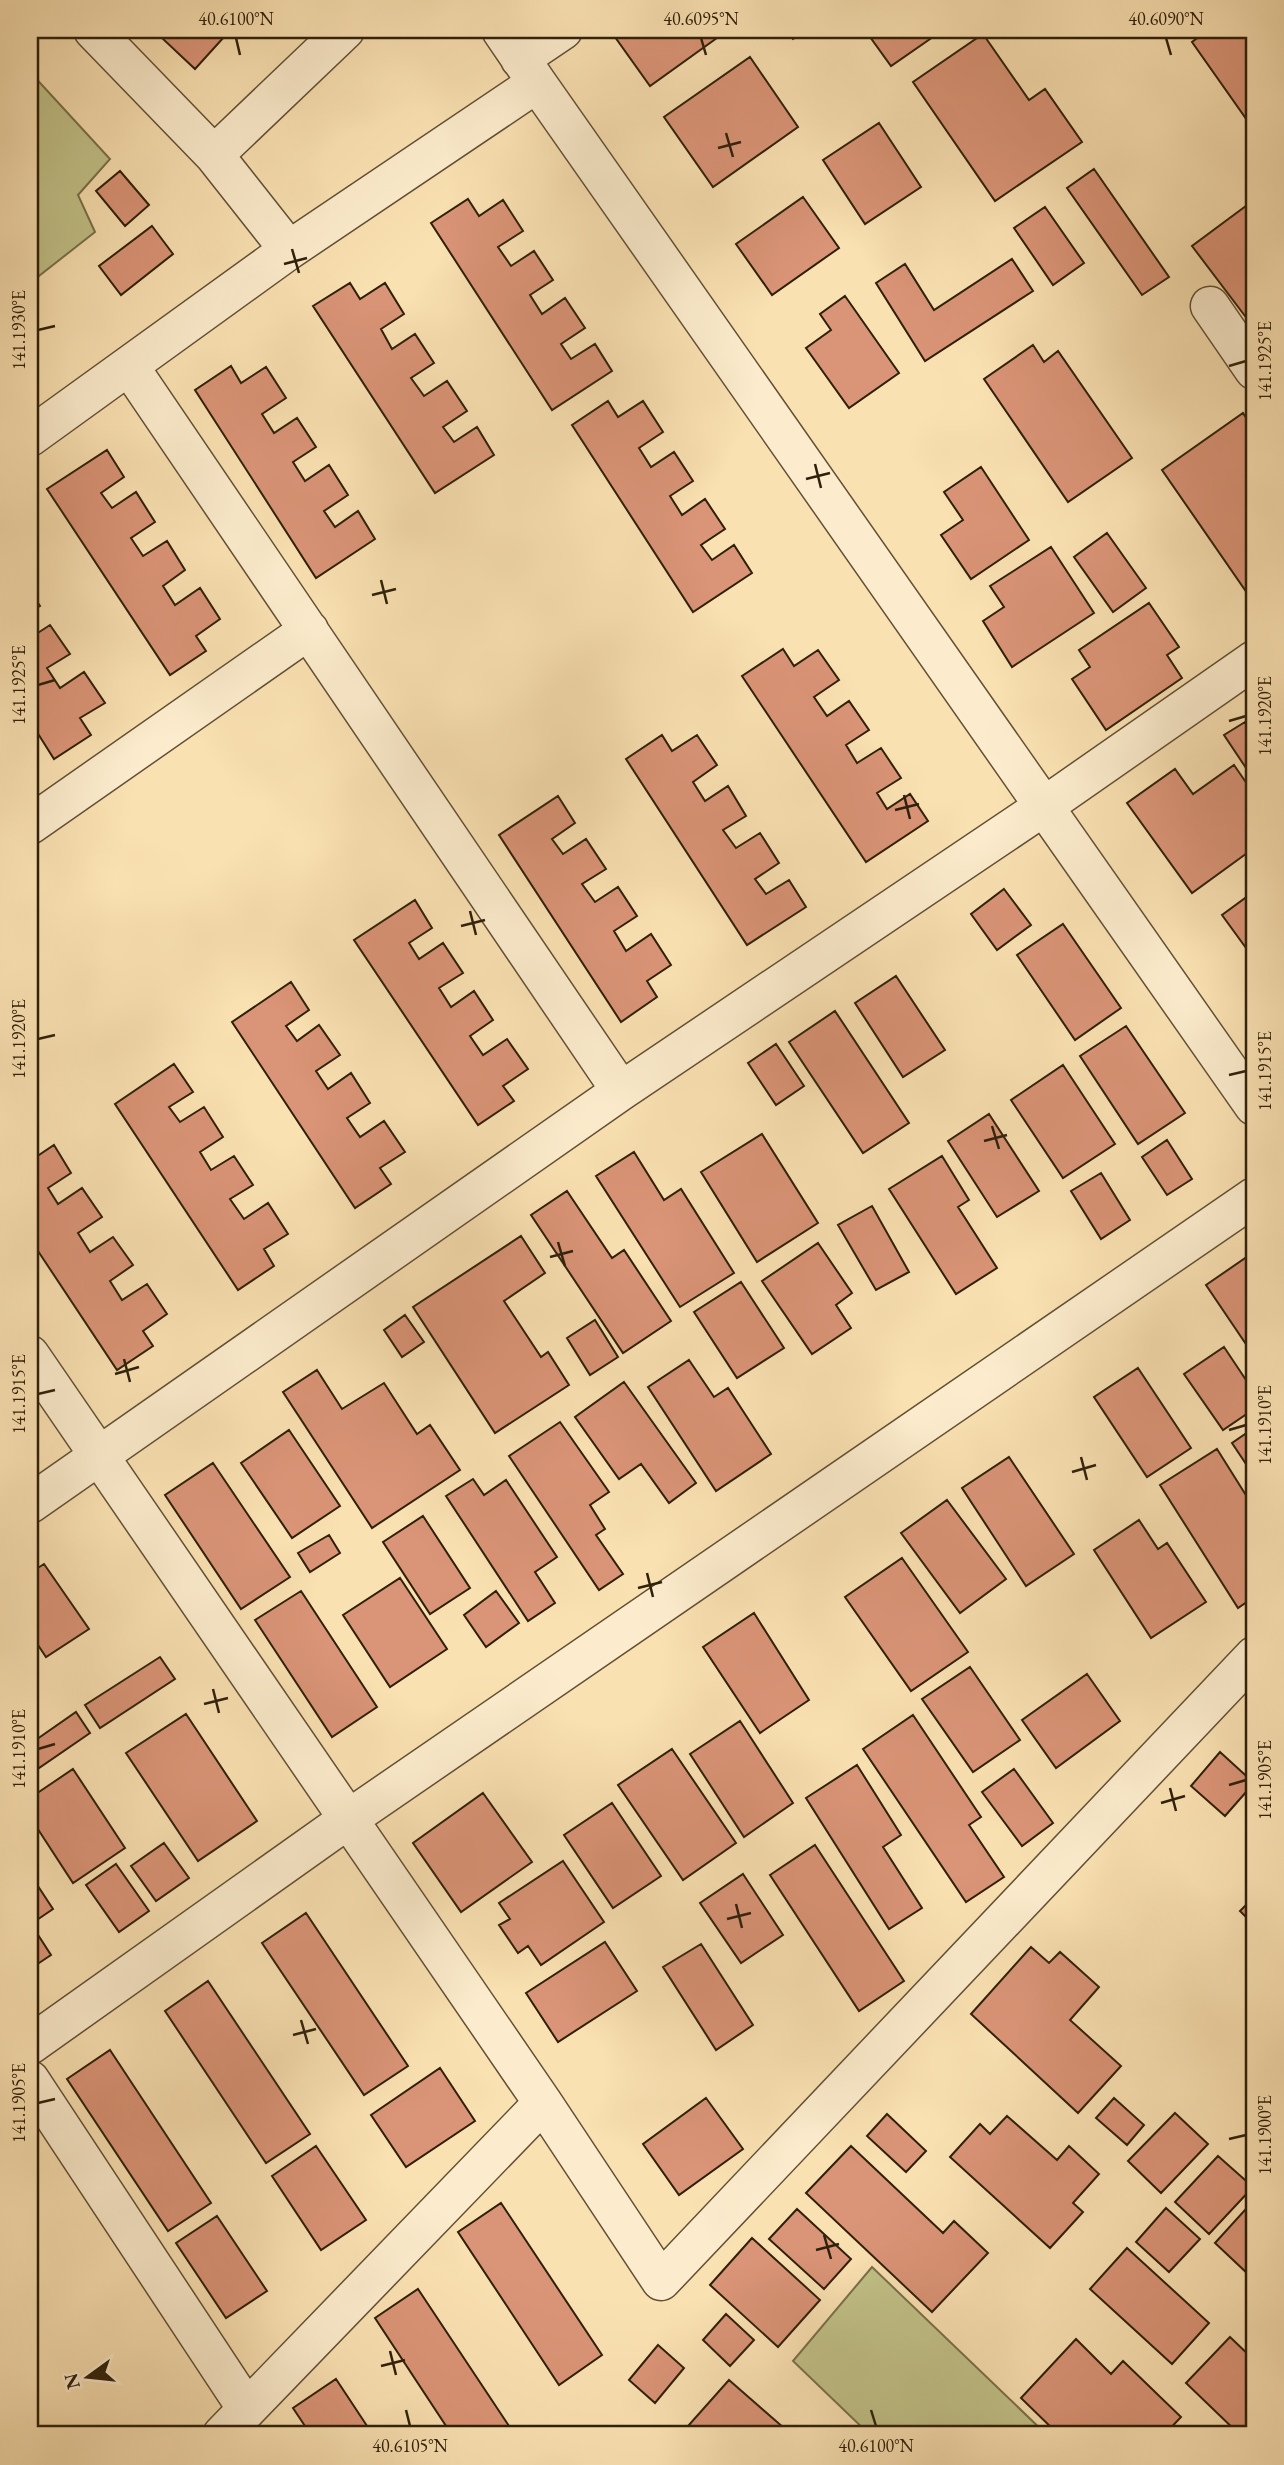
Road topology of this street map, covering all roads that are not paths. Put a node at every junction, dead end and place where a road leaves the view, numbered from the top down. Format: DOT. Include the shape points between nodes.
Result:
graph roads {
  1 [pos="93,30"];
  2 [pos="345,30"];
  3 [pos="563,30"];
  4 [pos="519,57"];
  5 [pos="214,155"];
  6 [pos="289,250"];
  7 [pos="1210,306"];
  8 [pos="129,366"];
  9 [pos="1254,370"];
  10 [pos="30,437"];
  11 [pos="309,630"];
  12 [pos="1254,660"];
  13 [pos="1046,805"];
  14 [pos="30,825"];
  15 [pos="621,1091"];
  16 [pos="1254,1106"];
  17 [pos="1254,1197"];
  18 [pos="30,1354"];
  19 [pos="100,1455"];
  20 [pos="30,1504"];
  21 [pos="1254,1656"];
  22 [pos="347,1820"];
  23 [pos="30,2045"];
  24 [pos="30,2080"];
  25 [pos="543,2103"];
  26 [pos="235,2422"];
  1 -- 5 [label="street"];
  2 -- 5 [label="street"];
  3 -- 4 [label="street"];
  4 -- 6 [label="street"];
  4 -- 13 [label="street"];
  5 -- 6 [label="street"];
  6 -- 8 [label="street"];
  7 -- 9 [label="street"];
  8 -- 10 [label="street"];
  8 -- 11 [label="street"];
  11 -- 14 [label="street"];
  11 -- 15 [label="street"];
  12 -- 13 [label="street"];
  13 -- 15 [label="street"];
  13 -- 16 [label="street"];
  15 -- 19 [label="street"];
  17 -- 22 [label="street"];
  18 -- 19 [label="street"];
  19 -- 20 [label="street"];
  19 -- 22 [label="street"];
  21 -- 25 [label="street" via="661,2281"];
  22 -- 23 [label="street"];
  22 -- 25 [label="street"];
  24 -- 26 [label="street"];
  25 -- 26 [label="street"];
}
